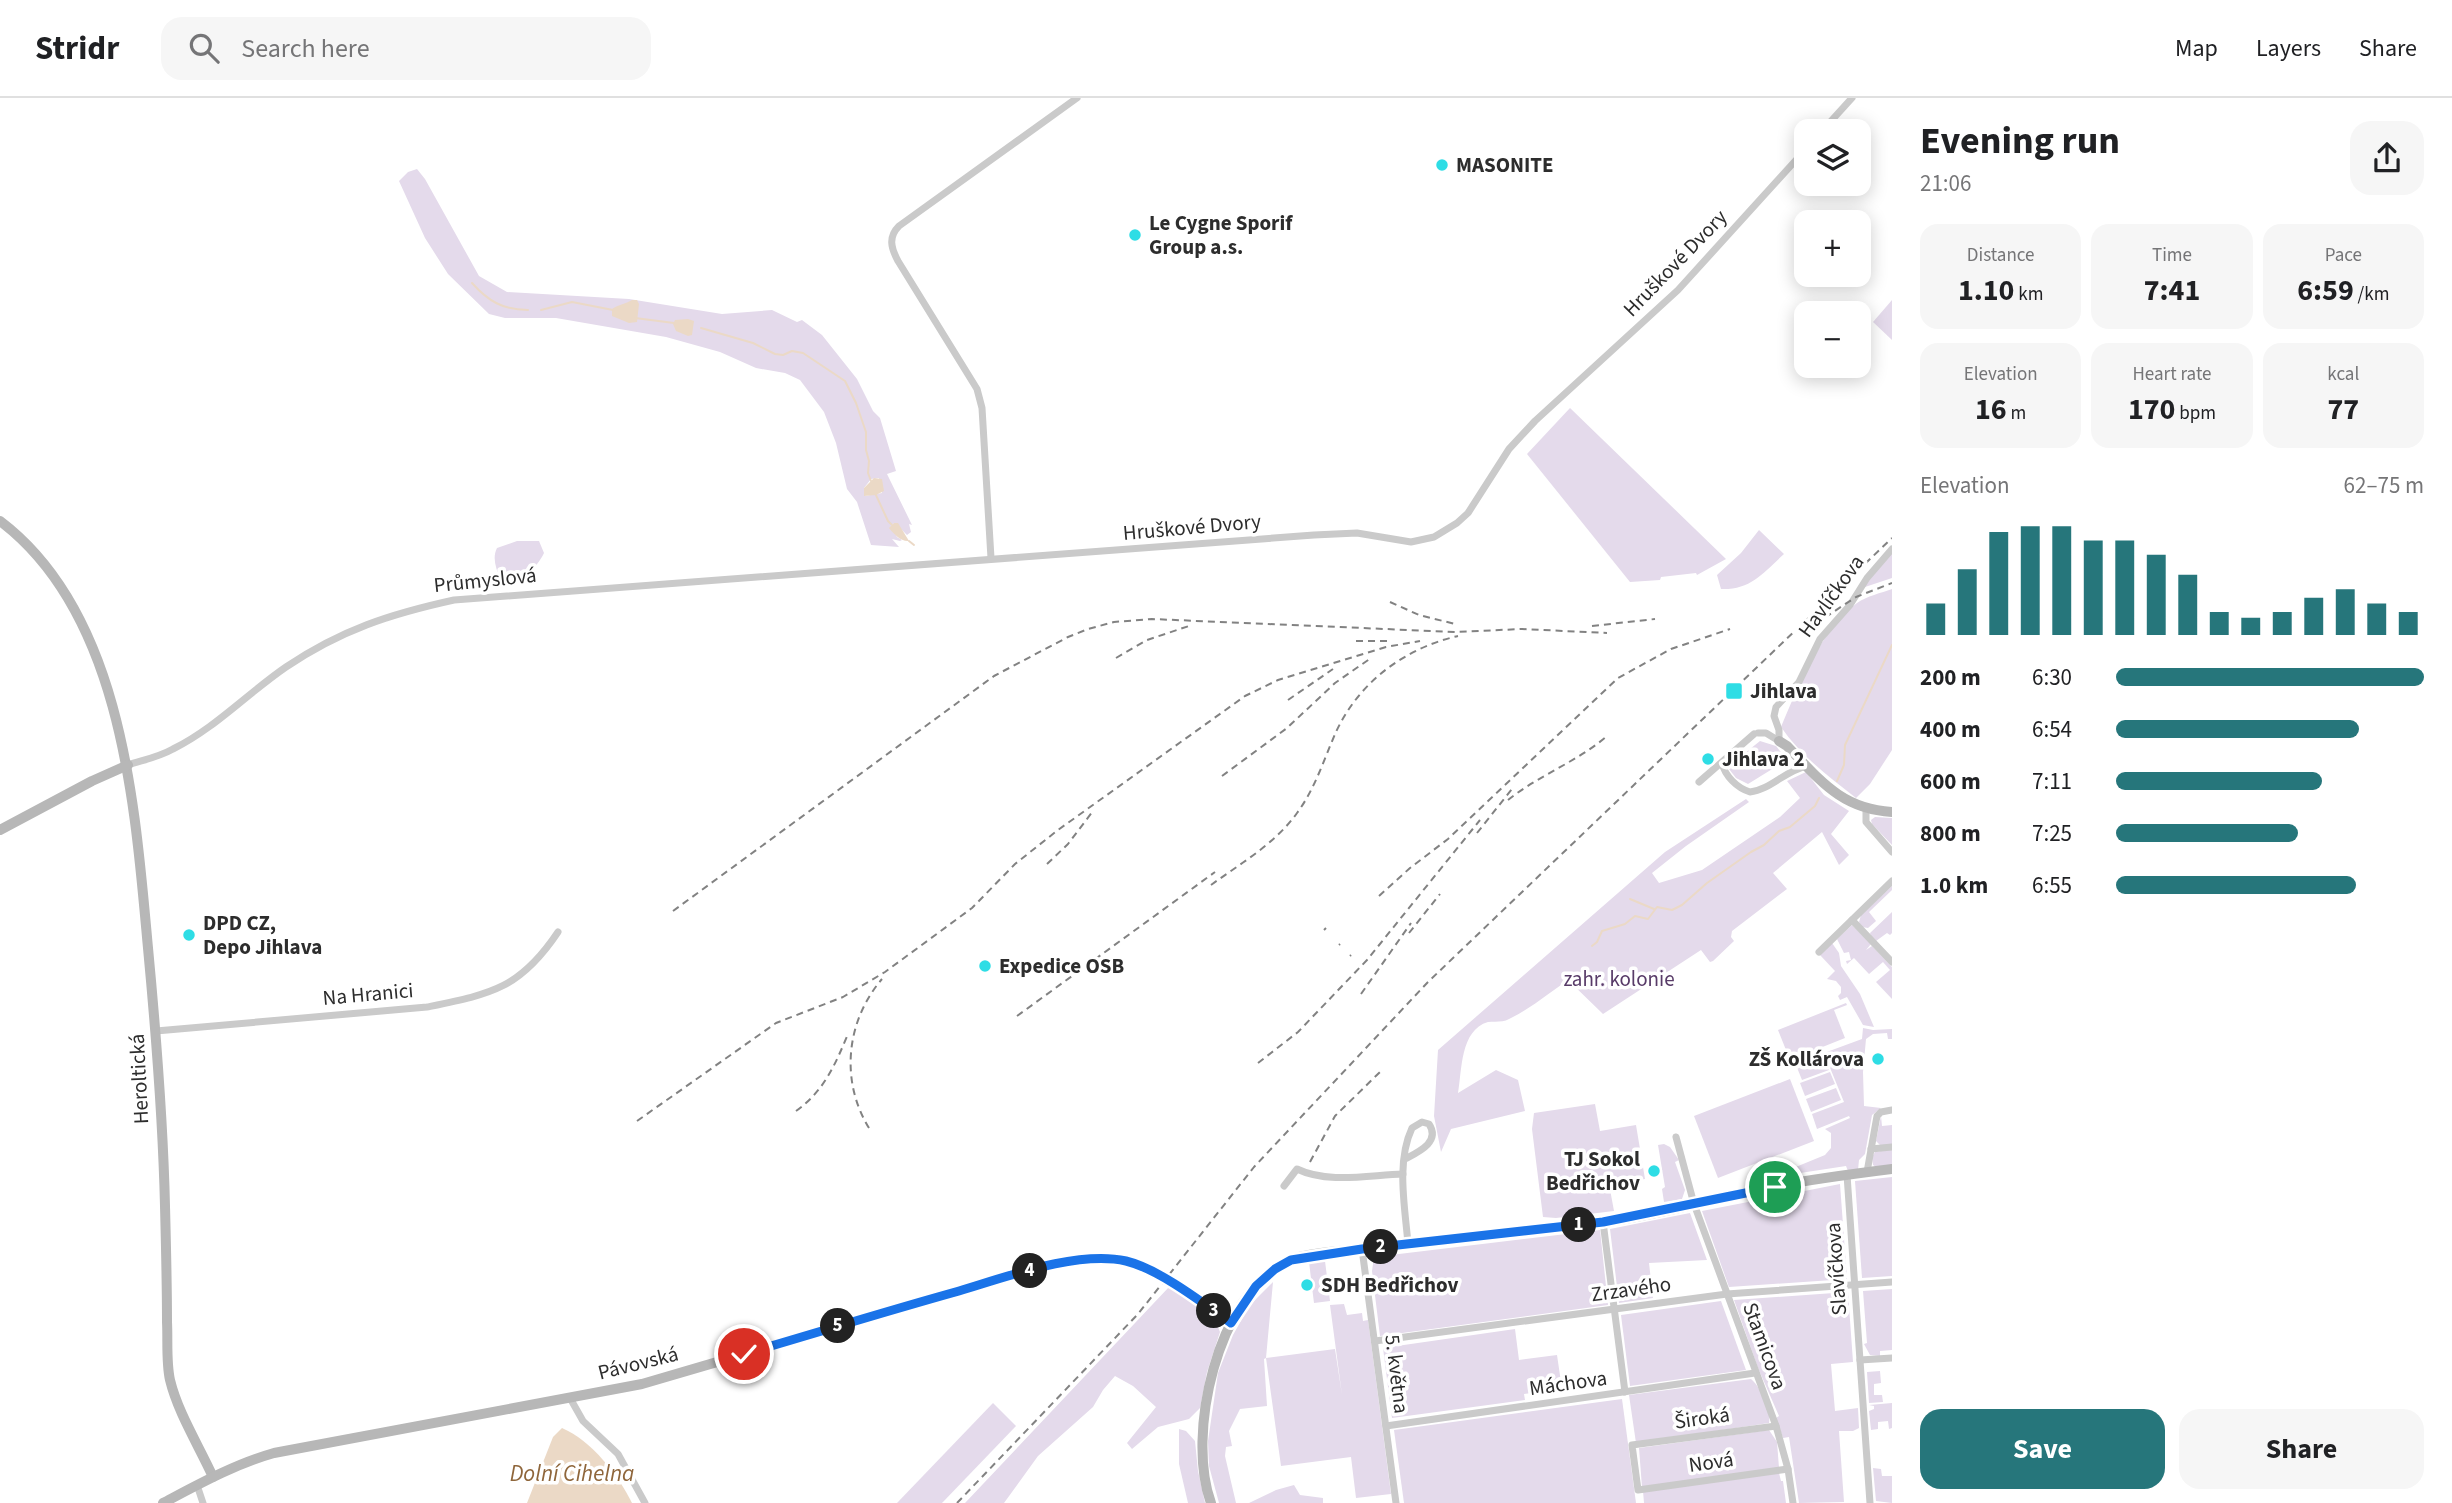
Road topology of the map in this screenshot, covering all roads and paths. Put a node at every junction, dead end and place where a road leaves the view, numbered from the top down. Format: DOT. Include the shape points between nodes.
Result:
graph roads {
  1 [pos="1077,98"];
  2 [pos="1852,98"];
  3 [pos="1833,119"];
  4 [pos="1794,162"];
  5 [pos="0,521"];
  6 [pos="1892,549"];
  7 [pos="991,558"];
  8 [pos="1779,741"];
  9 [pos="1722,763"];
  10 [pos="128,765"];
  11 [pos="1807,766"];
  12 [pos="1699,782"];
  13 [pos="1866,809"];
  14 [pos="1892,812"];
  15 [pos="0,830"];
  16 [pos="1892,852"];
  17 [pos="1892,881"];
  18 [pos="1852,920"];
  19 [pos="558,932"];
  20 [pos="1819,952"];
  21 [pos="1892,962"];
  22 [pos="156,1031"];
  23 [pos="1892,1110"];
  24 [pos="1676,1137"];
  25 [pos="1892,1147"];
  26 [pos="1871,1149"];
  27 [pos="1405,1159"];
  28 [pos="1892,1169"];
  29 [pos="1867,1172"];
  30 [pos="1403,1174"];
  31 [pos="1847,1175"];
  32 [pos="1284,1186"];
  33 [pos="1693,1204"];
  34 [pos="1603,1222"];
  35 [pos="1408,1244"];
  36 [pos="1362,1249"];
  37 [pos="1892,1282"];
  38 [pos="1854,1284"];
  39 [pos="1727,1294"];
  40 [pos="1616,1309"];
  41 [pos="1231,1323"];
  42 [pos="1375,1341"];
  43 [pos="1892,1358"];
  44 [pos="1860,1360"];
  45 [pos="1755,1373"];
  46 [pos="1625,1392"];
  47 [pos="570,1398"];
  48 [pos="1386,1426"];
  49 [pos="1776,1426"];
  50 [pos="1788,1469"];
  51 [pos="213,1477"];
  52 [pos="197,1485"];
  53 [pos="1638,1490"];
  54 [pos="163,1503"];
  55 [pos="203,1503"];
  56 [pos="645,1503"];
  57 [pos="1211,1503"];
  58 [pos="1396,1503"];
  59 [pos="1793,1503"];
  60 [pos="1870,1503"];
  1 -- 7 [label="street" via="892,235 898,261 977,389"];
  2 -- 3 [label="street"];
  4 -- 7 [label="street, Hruškové Dvory" via="1678,290 1535,421 1509,449 1464,517 1434,537 1411,542 1339,533"];
  5 -- 10 [label="street, Heroltická" via="57,580 80,619"];
  6 -- 8 [label="street, Havlíčkova" via="1820,639 1799,682 1776,707"];
  7 -- 10 [label="street, Průmyslová" via="454,600 413,609 368,622 325,643 285,667 185,743"];
  8 -- 9 [label="street" via="1766,733 1756,734"];
  8 -- 11 [label="street"];
  9 -- 11 [label="street" via="1726,774 1750,792"];
  9 -- 12 [label="street"];
  10 -- 15 [label="street, Průmyslová"];
  10 -- 22 [label="street, Heroltická"];
  11 -- 13 [label="street" via="1839,797"];
  13 -- 14 [label="street"];
  13 -- 16 [label="street" via="1866,822"];
  17 -- 18 [label="street"];
  18 -- 20 [label="street"];
  18 -- 21 [label="street"];
  19 -- 22 [label="street, Na Hranici" via="523,974 489,993 466,999 427,1007"];
  22 -- 51 [label="street, Heroltická" via="168,1364 175,1396"];
  23 -- 26 [label="street" via="1878,1114"];
  24 -- 33 [label="street, Stamicova"];
  25 -- 26 [label="street"];
  26 -- 29 [label="street"];
  27 -- 27 [label="street" via="1430,1141 1429,1124 1422,1122 1412,1128"];
  27 -- 30 [label="street"];
  28 -- 29 [label="street"];
  29 -- 31 [label="street"];
  30 -- 32 [label="street" via="1325,1177 1297,1169"];
  30 -- 35 [label="street"];
  31 -- 33 [label="street"];
  31 -- 38 [label="street, Slavíčkova"];
  33 -- 34 [label="street"];
  33 -- 39 [label="street, Stamicova"];
  34 -- 35 [label="street"];
  34 -- 40 [label="street"];
  35 -- 36 [label="street"];
  36 -- 41 [label="street" via="1286,1261 1256,1286"];
  36 -- 42 [label="street, 5. května"];
  37 -- 38 [label="street, Zrzavého"];
  38 -- 39 [label="street, Zrzavého"];
  38 -- 44 [label="street, Slavíčkova"];
  39 -- 40 [label="street, Zrzavého"];
  39 -- 45 [label="street, Stamicova"];
  40 -- 42 [label="street, Zrzavého"];
  40 -- 46 [label="street"];
  41 -- 47 [label="street, Pávovská, bridge" via="1139,1265 1100,1257 893,1310 665,1378"];
  41 -- 57 [label="street" via="1215,1364 1202,1427 1204,1476"];
  42 -- 48 [label="street, 5. května"];
  43 -- 44 [label="street"];
  44 -- 60 [label="street, Slavíčkova"];
  45 -- 46 [label="street, Máchova"];
  45 -- 49 [label="street, Stamicova"];
  46 -- 48 [label="street, Máchova"];
  47 -- 51 [label="street, Pávovská" via="274,1453"];
  47 -- 56 [label="street" via="583,1421 618,1454"];
  48 -- 58 [label="street, 5. května"];
  49 -- 50 [label="street, Stamicova"];
  49 -- 53 [label="street, Široká" via="1632,1445"];
  50 -- 53 [label="street, Nová"];
  50 -- 59 [label="street, Stamicova"];
  51 -- 52 [label="street, Pávovská"];
  52 -- 54 [label="street, Pávovská"];
  52 -- 55 [label="street"];
}
